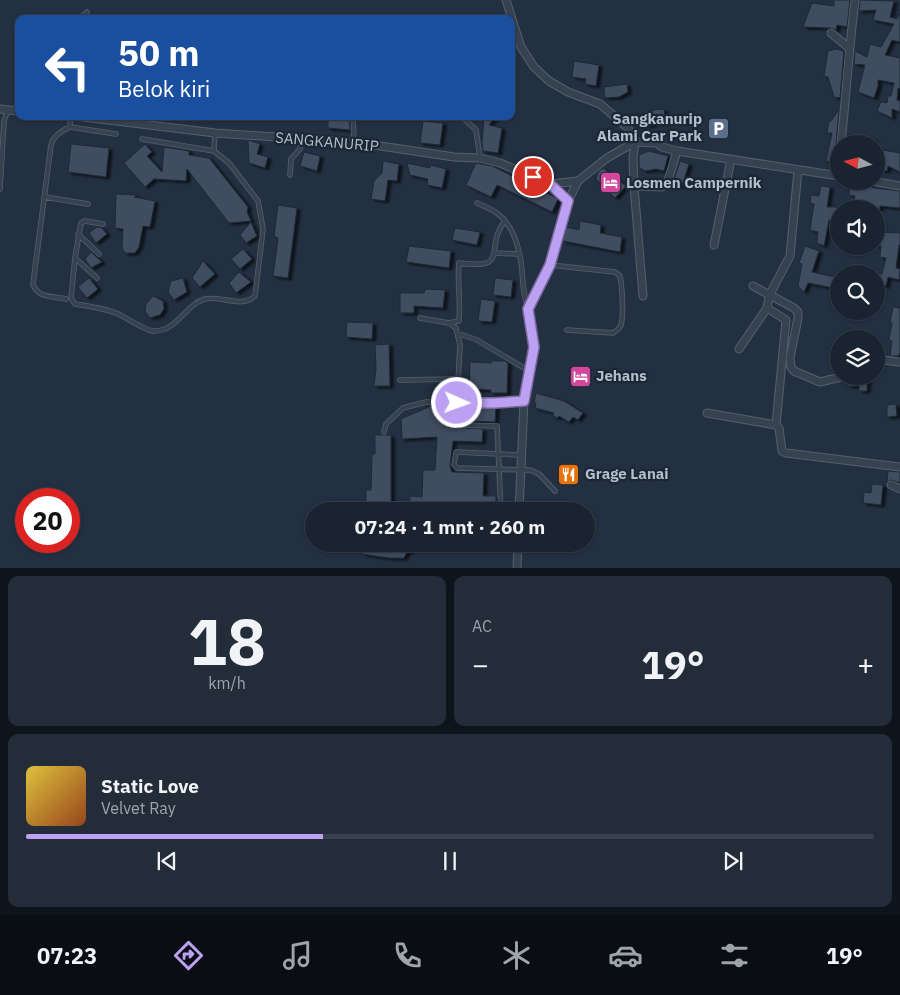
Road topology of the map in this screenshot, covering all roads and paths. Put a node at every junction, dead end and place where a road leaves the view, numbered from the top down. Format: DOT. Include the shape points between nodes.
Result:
graph roads {
  1 [pos="506,0"];
  2 [pos="855,1"];
  3 [pos="87,12"];
  4 [pos="84,15"];
  5 [pos="511,15"];
  6 [pos="515,28"];
  7 [pos="831,33"];
  8 [pos="849,48"];
  9 [pos="4,110"];
  10 [pos="71,120"];
  11 [pos="128,120"];
  12 [pos="353,120"];
  13 [pos="465,120"];
  14 [pos="70,127"];
  15 [pos="215,133"];
  16 [pos="116,134"];
  17 [pos="842,135"];
  18 [pos="302,138"];
  19 [pos="142,139"];
  20 [pos="354,142"];
  21 [pos="635,142"];
  22 [pos="214,151"];
  23 [pos="677,151"];
  24 [pos="480,158"];
  25 [pos="731,159"];
  26 [pos="798,170"];
  27 [pos="830,175"];
  28 [pos="290,176"];
  29 [pos="578,181"];
  30 [pos="885,183"];
  31 [pos="550,184"];
  32 [pos="634,186"];
  33 [pos="900,186"];
  34 [pos="0,189"];
  35 [pos="45,197"];
  36 [pos="568,201"];
  37 [pos="477,203"];
  38 [pos="88,204"];
  39 [pos="504,222"];
  40 [pos="103,224"];
  41 [pos="78,234"];
  42 [pos="714,245"];
  43 [pos="495,253"];
  44 [pos="99,254"];
  45 [pos="518,254"];
  46 [pos="75,258"];
  47 [pos="550,265"];
  48 [pos="96,278"];
  49 [pos="753,286"];
  50 [pos="643,296"];
  51 [pos="769,296"];
  52 [pos="66,299"];
  53 [pos="767,308"];
  54 [pos="528,309"];
  55 [pos="420,318"];
  56 [pos="449,323"];
  57 [pos="567,330"];
  58 [pos="457,334"];
  59 [pos="739,349"];
  60 [pos="885,360"];
  61 [pos="900,362"];
  62 [pos="529,371"];
  63 [pos="458,379"];
  64 [pos="400,380"];
  65 [pos="830,380"];
  66 [pos="524,401"];
  67 [pos="457,403"];
  68 [pos="707,412"];
  69 [pos="776,425"];
  70 [pos="384,432"];
  71 [pos="499,454"];
  72 [pos="521,455"];
  73 [pos="900,467"];
  74 [pos="498,469"];
  75 [pos="520,470"];
  76 [pos="891,485"];
  77 [pos="900,489"];
  78 [pos="555,491"];
  79 [pos="500,502"];
  80 [pos="519,502"];
  81 [pos="518,552"];
  82 [pos="517,568"];
  1 -- 5 [label="street"];
  2 -- 8 [label="street"];
  3 -- 4 [label="lane"];
  6 -- 21 [label="street" via="521,47 534,67 568,92 600,104 628,128"];
  7 -- 8 [label="street"];
  8 -- 17 [label="street"];
  9 -- 34 [label="lane"];
  10 -- 14 [label="lane"];
  11 -- 15 [label="street, SANGKANURIP"];
  12 -- 20 [label="lane"];
  13 -- 24 [label="lane" via="476,130"];
  14 -- 16 [label="lane"];
  14 -- 35 [label="lane" via="52,139"];
  15 -- 18 [label="street, SANGKANURIP"];
  15 -- 22 [label="lane"];
  18 -- 20 [label="street, SANGKANURIP"];
  18 -- 28 [label="lane" via="300,149 292,159"];
  19 -- 22 [label="lane"];
  20 -- 24 [label="street, SANGKANURIP"];
  21 -- 23 [label="street" via="658,143"];
  21 -- 29 [label="street" via="607,158"];
  21 -- 32 [label="street"];
  22 -- 46 [label="lane" via="229,164 258,201 263,229 256,296 250,301 205,299 165,329 145,329 116,313 72,302"];
  23 -- 25 [label="street"];
  23 -- 32 [label="street" via="667,184 662,187"];
  24 -- 31 [label="street, SANGKANURIP"];
  25 -- 26 [label="street"];
  25 -- 42 [label="street"];
  26 -- 27 [label="street"];
  26 -- 51 [label="street" via="790,256"];
  29 -- 31 [label="street"];
  29 -- 36 [label="street"];
  30 -- 33 [label="street"];
  31 -- 36 [label="street, SANGKANURIP"];
  32 -- 50 [label="street"];
  35 -- 38 [label="lane"];
  35 -- 52 [label="lane" via="33,284 40,294"];
  36 -- 47 [label="street"];
  37 -- 39 [label="lane" via="497,213"];
  39 -- 43 [label="lane" via="497,236"];
  39 -- 45 [label="lane" via="513,234"];
  40 -- 41 [label="lane" via="85,221 81,223"];
  41 -- 44 [label="lane"];
  41 -- 46 [label="lane"];
  43 -- 45 [label="lane"];
  43 -- 56 [label="lane" via="488,264 459,263 459,321"];
  45 -- 54 [label="lane" via="523,296"];
  46 -- 48 [label="lane"];
  47 -- 54 [label="street"];
  47 -- 57 [label="lane" via="615,272 620,276 622,324 618,330 612,333"];
  49 -- 51 [label="street"];
  51 -- 53 [label="street"];
  51 -- 65 [label="street" via="798,312 790,358 794,372 820,382"];
  53 -- 59 [label="street"];
  53 -- 69 [label="street" via="786,320"];
  54 -- 62 [label="street" via="534,347"];
  55 -- 56 [label="lane"];
  56 -- 58 [label="lane" via="456,328"];
  58 -- 62 [label="lane" via="477,340"];
  58 -- 63 [label="lane" via="460,344"];
  60 -- 61 [label="street"];
  62 -- 66 [label="street"];
  63 -- 64 [label="lane"];
  63 -- 67 [label="lane"];
  66 -- 67 [label="lane"];
  66 -- 72 [label="street"];
  67 -- 70 [label="lane" via="426,402 404,408 386,424"];
  67 -- 71 [label="lane" via="458,424 497,426"];
  68 -- 69 [label="street"];
  69 -- 73 [label="street" via="782,451 786,453"];
  71 -- 72 [label="lane"];
  71 -- 74 [label="lane"];
  71 -- 74 [label="lane" via="456,452 454,456 457,468"];
  72 -- 75 [label="street"];
  74 -- 75 [label="lane"];
  74 -- 79 [label="lane"];
  75 -- 78 [label="lane" via="534,471"];
  75 -- 80 [label="street"];
  76 -- 77 [label="street"];
  81 -- 82 [label="street"];
}
